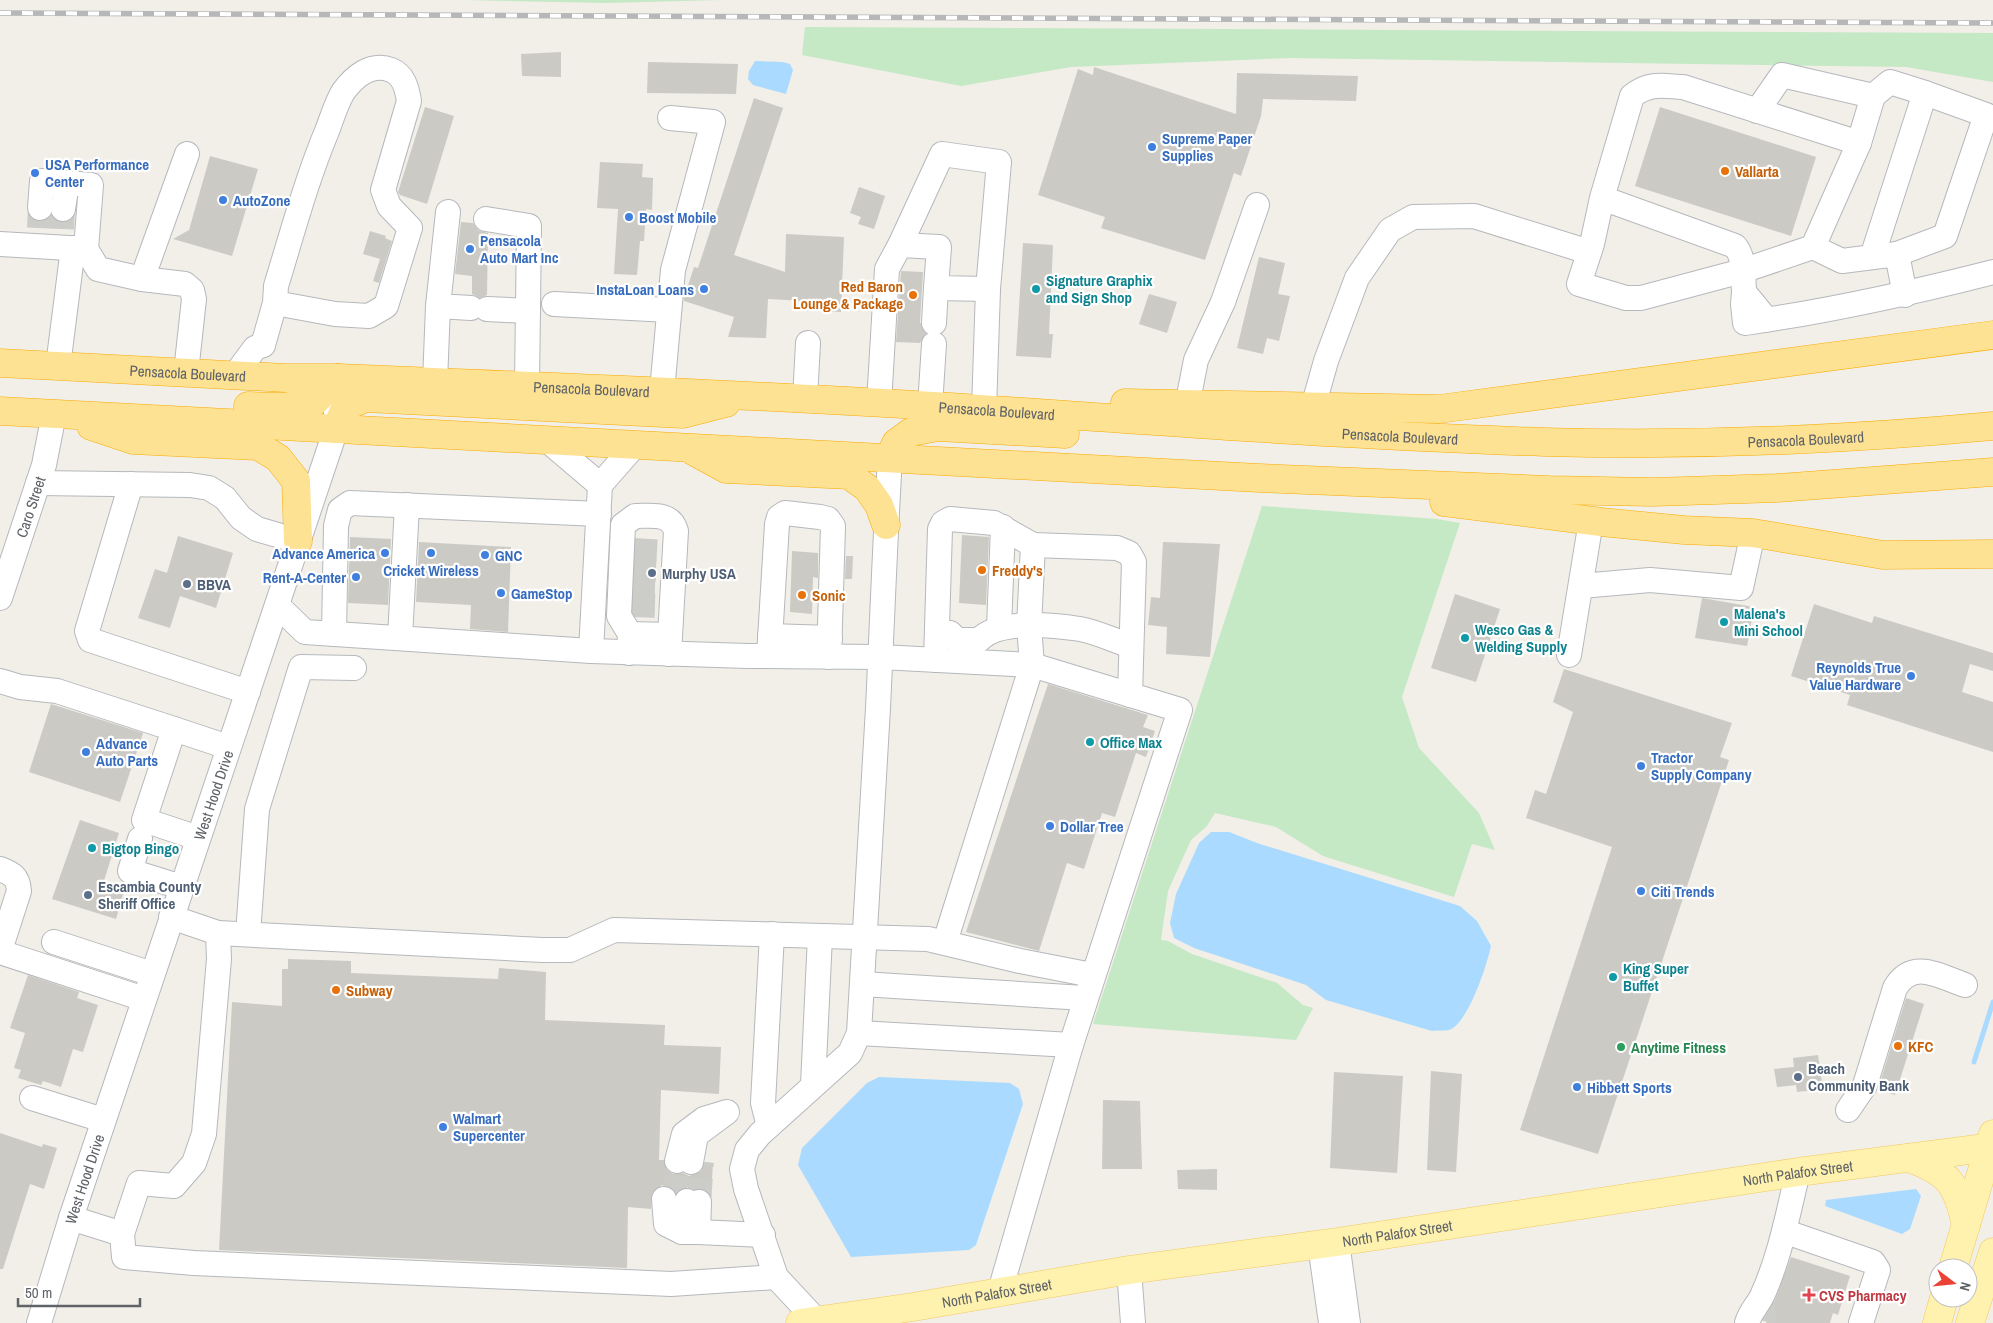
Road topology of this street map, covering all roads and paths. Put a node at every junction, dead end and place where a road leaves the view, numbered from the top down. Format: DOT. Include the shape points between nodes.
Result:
graph roads {
  1 [pos="1925,93"];
  2 [pos="1873,96"];
  3 [pos="1757,111"];
  4 [pos="670,118"];
  5 [pos="1859,143"];
  6 [pos="187,154"];
  7 [pos="1602,198"];
  8 [pos="1256,206"];
  9 [pos="448,212"];
  10 [pos="486,219"];
  11 [pos="56,231"];
  12 [pos="0,244"];
  13 [pos="900,245"];
  14 [pos="1813,247"];
  15 [pos="1589,252"];
  16 [pos="1898,254"];
  17 [pos="1872,257"];
  18 [pos="1993,272"];
  19 [pos="142,279"];
  20 [pos="1743,282"];
  21 [pos="936,288"];
  22 [pos="988,290"];
  23 [pos="1905,295"];
  24 [pos="275,304"];
  25 [pos="554,304"];
  26 [pos="438,306"];
  27 [pos="669,310"];
  28 [pos="528,311"];
  29 [pos="1993,335"];
  30 [pos="808,343"];
  31 [pos="263,345"];
  32 [pos="0,363"];
  33 [pos="58,366"];
  34 [pos="186,372"];
  35 [pos="235,375"];
  36 [pos="286,378"];
  37 [pos="338,378"];
  38 [pos="435,382"];
  39 [pos="527,386"];
  40 [pos="662,391"];
  41 [pos="750,396"];
  42 [pos="805,399"];
  43 [pos="879,403"];
  44 [pos="930,406"];
  45 [pos="1313,407"];
  46 [pos="984,410"];
  47 [pos="8,412"];
  48 [pos="54,414"];
  49 [pos="1186,414"];
  50 [pos="1217,426"];
  51 [pos="1993,426"];
  52 [pos="336,429"];
  53 [pos="547,440"];
  54 [pos="636,444"];
  55 [pos="685,447"];
  56 [pos="890,457"];
  57 [pos="1993,472"];
  58 [pos="1259,478"];
  59 [pos="38,483"];
  60 [pos="130,484"];
  61 [pos="600,485"];
  62 [pos="407,505"];
  63 [pos="599,514"];
  64 [pos="1592,521"];
  65 [pos="886,525"];
  66 [pos="999,525"];
  67 [pos="1753,533"];
  68 [pos="1993,535"];
  69 [pos="298,540"];
  70 [pos="1804,540"];
  71 [pos="1033,545"];
  72 [pos="1993,554"];
  73 [pos="626,580"];
  74 [pos="1580,586"];
  75 [pos="0,598"];
  76 [pos="594,600"];
  77 [pos="277,606"];
  78 [pos="1029,626"];
  79 [pos="992,630"];
  80 [pos="944,633"];
  81 [pos="334,634"];
  82 [pos="400,638"];
  83 [pos="629,643"];
  84 [pos="670,644"];
  85 [pos="770,646"];
  86 [pos="1131,646"];
  87 [pos="829,647"];
  88 [pos="591,651"];
  89 [pos="1569,654"];
  90 [pos="881,657"];
  91 [pos="936,660"];
  92 [pos="1032,665"];
  93 [pos="354,668"];
  94 [pos="0,681"];
  95 [pos="248,692"];
  96 [pos="1130,695"];
  97 [pos="174,729"];
  98 [pos="228,747"];
  99 [pos="198,838"];
  100 [pos="140,839"];
  101 [pos="0,869"];
  102 [pos="181,887"];
  103 [pos="171,917"];
  104 [pos="218,933"];
  105 [pos="248,934"];
  106 [pos="772,934"];
  107 [pos="820,936"];
  108 [pos="865,937"];
  109 [pos="54,942"];
  110 [pos="945,942"];
  111 [pos="0,947"];
  112 [pos="152,974"];
  113 [pos="1092,975"];
  114 [pos="862,984"];
  115 [pos="1964,985"];
  116 [pos="1084,998"];
  117 [pos="144,999"];
  118 [pos="859,1033"];
  119 [pos="1071,1045"];
  120 [pos="813,1085"];
  121 [pos="32,1098"];
  122 [pos="763,1103"];
  123 [pos="1848,1110"];
  124 [pos="728,1112"];
  125 [pos="103,1120"];
  126 [pos="769,1126"];
  127 [pos="1992,1145"];
  128 [pos="1908,1158"];
  129 [pos="1798,1172"];
  130 [pos="71,1218"];
  131 [pos="1966,1225"];
  132 [pos="1785,1227"];
  133 [pos="690,1232"];
  134 [pos="122,1234"];
  135 [pos="763,1235"];
  136 [pos="1328,1243"];
  137 [pos="1993,1252"];
  138 [pos="1957,1258"];
  139 [pos="1128,1270"];
  140 [pos="776,1277"];
  141 [pos="1000,1292"];
  142 [pos="1993,1299"];
  143 [pos="1941,1308"];
  144 [pos="1958,1308"];
  145 [pos="914,1315"];
  146 [pos="808,1322"];
  147 [pos="39,1323"];
  148 [pos="1133,1323"];
  149 [pos="1331,1323"];
  150 [pos="1348,1323"];
  151 [pos="1747,1323"];
  152 [pos="1861,1323"];
  153 [pos="1937,1323"];
  154 [pos="1955,1323"];
  155 [pos="1970,1323"];
  156 [pos="1985,1323"];
  1 -- 2 [label="street" via="1890,82"];
  1 -- 16 [label="street" via="1986,115 1945,236"];
  1 -- 17 [label="street"];
  2 -- 3 [label="street" via="1782,75"];
  2 -- 5 [label="street"];
  3 -- 5 [label="street"];
  3 -- 7 [label="street" via="1683,87 1643,87 1632,96"];
  4 -- 27 [label="street" via="712,122 673,270"];
  5 -- 14 [label="street"];
  6 -- 19 [label="street"];
  7 -- 15 [label="street"];
  7 -- 20 [label="street" via="1735,246 1741,257"];
  8 -- 49 [label="street" via="1223,302 1196,360"];
  9 -- 26 [label="street"];
  10 -- 28 [label="street" via="529,226"];
  11 -- 11 [label="street" via="92,185 55,182"];
  11 -- 12 [label="street"];
  11 -- 19 [label="street" via="98,269"];
  11 -- 33 [label="street"];
  13 -- 21 [label="street" via="939,247"];
  13 -- 22 [label="street" via="942,154 999,162"];
  13 -- 43 [label="street" via="887,270"];
  14 -- 17 [label="street" via="1842,261"];
  14 -- 20 [label="street"];
  15 -- 20 [label="street" via="1579,284 1626,298"];
  15 -- 45 [label="street" via="1474,216 1413,217 1397,225 1390,230 1357,278 1326,361"];
  16 -- 17 [label="street"];
  16 -- 23 [label="street"];
  18 -- 23 [label="street"];
  19 -- 34 [label="street" via="185,284 192,290 194,299"];
  20 -- 23 [label="street" via="1756,321"];
  21 -- 22 [label="street"];
  21 -- 44 [label="street"];
  22 -- 46 [label="street"];
  24 -- 24 [label="street" via="369,316 386,306 410,228 389,206 383,190 409,101 407,88 391,70 368,70 342,94 310,170 276,286"];
  24 -- 31 [label="street"];
  25 -- 27 [label="street"];
  26 -- 28 [label="street"];
  26 -- 38 [label="street"];
  27 -- 40 [label="street"];
  28 -- 39 [label="street"];
  29 -- 45 [label="highway" via="1439,409"];
  30 -- 42 [label="street"];
  31 -- 35 [label="street" via="255,348"];
  31 -- 36 [label="street"];
  32 -- 33 [label="highway, Pensacola Boulevard"];
  33 -- 34 [label="highway, Pensacola Boulevard"];
  34 -- 35 [label="highway, Pensacola Boulevard"];
  35 -- 36 [label="highway, Pensacola Boulevard"];
  36 -- 37 [label="highway, Pensacola Boulevard"];
  37 -- 38 [label="highway, Pensacola Boulevard"];
  37 -- 47 [label="highway" via="314,402 283,407 85,398"];
  37 -- 52 [label="street, West Hood Drive"];
  38 -- 39 [label="highway, Pensacola Boulevard"];
  39 -- 40 [label="highway, Pensacola Boulevard"];
  40 -- 41 [label="highway, Pensacola Boulevard"];
  41 -- 42 [label="highway, Pensacola Boulevard"];
  41 -- 52 [label="highway" via="683,414 366,398 346,406"];
  42 -- 43 [label="highway, Pensacola Boulevard"];
  43 -- 44 [label="highway, Pensacola Boulevard"];
  44 -- 46 [label="highway, Pensacola Boulevard"];
  45 -- 49 [label="highway"];
  46 -- 49 [label="highway, Pensacola Boulevard"];
  47 -- 48 [label="highway"];
  48 -- 52 [label="highway"];
  48 -- 59 [label="street, Caro Street"];
  48 -- 69 [label="highway" via="133,440 258,446 278,458 296,481"];
  49 -- 50 [label="highway, Pensacola Boulevard"];
  50 -- 51 [label="highway, Pensacola Boulevard" via="1545,442 1662,443 1803,439"];
  50 -- 56 [label="highway" via="1163,439 938,428 911,432 896,443"];
  52 -- 53 [label="highway"];
  52 -- 69 [label="street, West Hood Drive"];
  53 -- 54 [label="highway"];
  53 -- 61 [label="street"];
  54 -- 55 [label="highway"];
  54 -- 61 [label="street"];
  55 -- 56 [label="highway"];
  55 -- 65 [label="highway" via="726,468 849,475 867,488"];
  56 -- 58 [label="highway"];
  56 -- 65 [label="street"];
  57 -- 58 [label="highway" via="1777,488 1654,492"];
  58 -- 64 [label="highway"];
  59 -- 60 [label="street"];
  59 -- 75 [label="street, Caro Street"];
  60 -- 69 [label="street" via="209,488 225,498 241,518 257,529"];
  60 -- 95 [label="street" via="87,631 90,640"];
  61 -- 63 [label="street"];
  62 -- 63 [label="street"];
  62 -- 81 [label="street" via="350,503 340,510 336,526"];
  62 -- 82 [label="street"];
  63 -- 76 [label="street"];
  64 -- 67 [label="highway"];
  64 -- 74 [label="street"];
  65 -- 90 [label="street"];
  66 -- 71 [label="street"];
  66 -- 79 [label="street"];
  66 -- 80 [label="street" via="950,519 943,523 940,529"];
  67 -- 70 [label="highway"];
  67 -- 74 [label="street" via="1741,588 1650,580"];
  68 -- 70 [label="highway"];
  69 -- 77 [label="street, West Hood Drive"];
  70 -- 72 [label="highway" via="1883,555"];
  71 -- 78 [label="street"];
  71 -- 86 [label="street" via="1117,548 1129,553 1134,562"];
  73 -- 76 [label="street"];
  73 -- 83 [label="street" via="619,616"];
  73 -- 84 [label="street" via="623,525 635,516 667,517 674,523 676,531 670,579"];
  74 -- 89 [label="street"];
  76 -- 88 [label="street"];
  77 -- 81 [label="street" via="305,632"];
  77 -- 95 [label="street, West Hood Drive"];
  78 -- 79 [label="street"];
  78 -- 86 [label="street" via="1081,630"];
  78 -- 92 [label="street"];
  79 -- 80 [label="street" via="979,640 957,640"];
  80 -- 91 [label="street"];
  81 -- 82 [label="street"];
  82 -- 88 [label="street"];
  83 -- 84 [label="street"];
  83 -- 88 [label="street"];
  84 -- 85 [label="street"];
  85 -- 87 [label="street"];
  85 -- 87 [label="street" via="776,524 785,514 820,517 828,519 834,526"];
  86 -- 96 [label="street"];
  87 -- 90 [label="street"];
  90 -- 91 [label="street"];
  90 -- 108 [label="street"];
  91 -- 92 [label="street"];
  92 -- 96 [label="street"];
  92 -- 110 [label="street"];
  93 -- 105 [label="street" via="302,667 257,809"];
  94 -- 97 [label="street" via="20,687 57,690"];
  95 -- 98 [label="street, West Hood Drive"];
  96 -- 113 [label="street" via="1180,710"];
  97 -- 98 [label="street"];
  97 -- 99 [label="street" via="144,820"];
  98 -- 99 [label="street, West Hood Drive"];
  99 -- 102 [label="street, West Hood Drive"];
  100 -- 102 [label="street" via="130,871"];
  101 -- 111 [label="street" via="14,874 19,891"];
  102 -- 103 [label="street, West Hood Drive"];
  103 -- 104 [label="street"];
  103 -- 112 [label="street, West Hood Drive"];
  104 -- 105 [label="street"];
  104 -- 134 [label="street" via="219,959 204,1134 194,1164 174,1186 139,1183"];
  105 -- 106 [label="street" via="570,950 614,930"];
  106 -- 107 [label="street"];
  106 -- 122 [label="street"];
  107 -- 108 [label="street"];
  107 -- 120 [label="street"];
  108 -- 110 [label="street"];
  108 -- 114 [label="street"];
  109 -- 112 [label="street"];
  110 -- 113 [label="street"];
  111 -- 117 [label="street"];
  112 -- 117 [label="street, West Hood Drive"];
  113 -- 116 [label="street"];
  114 -- 116 [label="street"];
  114 -- 118 [label="street"];
  115 -- 123 [label="street" via="1922,970 1911,971 1900,978 1864,1085"];
  116 -- 119 [label="street"];
  117 -- 125 [label="street, West Hood Drive"];
  118 -- 119 [label="street"];
  118 -- 120 [label="street" via="850,1053"];
  119 -- 141 [label="street"];
  120 -- 126 [label="street"];
  121 -- 125 [label="street"];
  122 -- 124 [label="street"];
  122 -- 126 [label="street"];
  124 -- 124 [label="street" via="706,1142 684,1161 676,1126 699,1110"];
  125 -- 130 [label="street, West Hood Drive"];
  126 -- 135 [label="street" via="747,1150 742,1169"];
  127 -- 128 [label="main road, North Palafox Street"];
  127 -- 131 [label="main road"];
  128 -- 129 [label="main road, North Palafox Street"];
  128 -- 131 [label="main road" via="1945,1174 1960,1200"];
  129 -- 132 [label="street"];
  129 -- 136 [label="main road, North Palafox Street"];
  130 -- 134 [label="street"];
  130 -- 147 [label="street, West Hood Drive"];
  131 -- 138 [label="main road"];
  132 -- 151 [label="street" via="1761,1297 1750,1312"];
  132 -- 152 [label="street" via="1789,1234 1873,1262 1878,1270"];
  133 -- 133 [label="street" via="681,1200 666,1224"];
  133 -- 135 [label="street"];
  134 -- 140 [label="street" via="124,1257 194,1263 671,1284"];
  135 -- 140 [label="street"];
  136 -- 139 [label="main road, North Palafox Street"];
  136 -- 149 [label="street"];
  136 -- 150 [label="street"];
  137 -- 155 [label="main road"];
  139 -- 141 [label="main road, North Palafox Street"];
  139 -- 148 [label="street"];
  140 -- 146 [label="street"];
  141 -- 145 [label="main road, North Palafox Street"];
  142 -- 156 [label="main road"];
  143 -- 153 [label="main road"];
  144 -- 154 [label="main road"];
  145 -- 146 [label="main road, North Palafox Street"];
}
